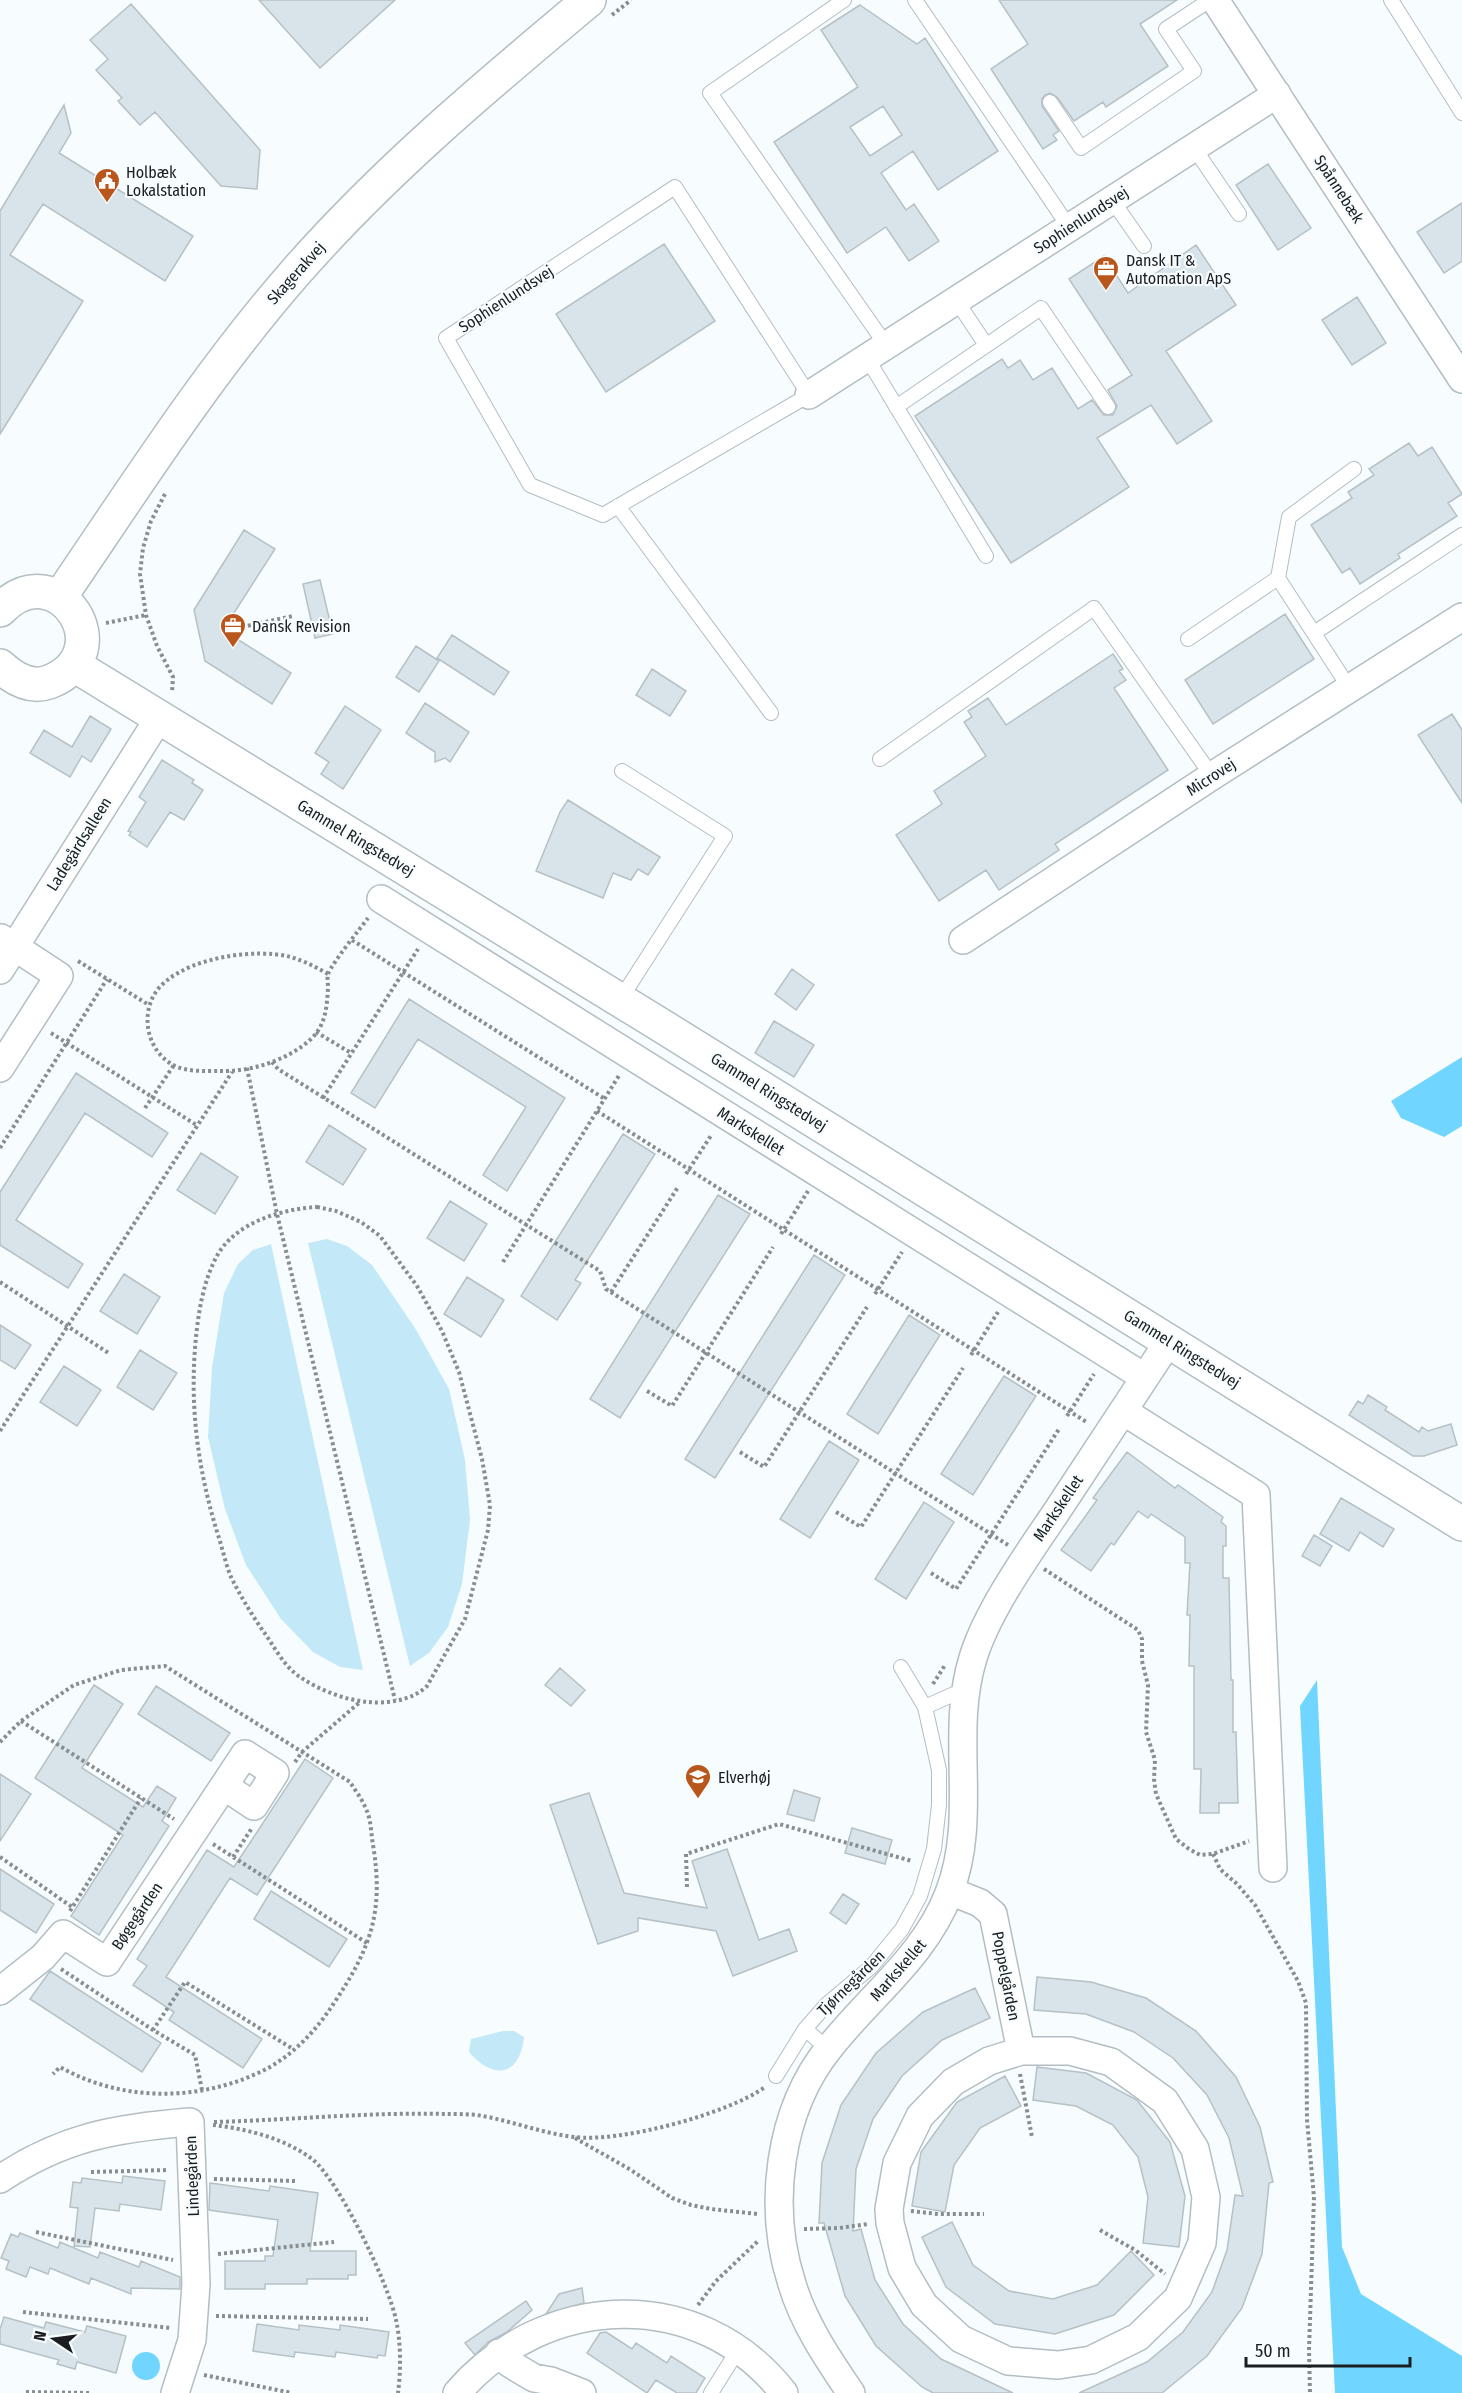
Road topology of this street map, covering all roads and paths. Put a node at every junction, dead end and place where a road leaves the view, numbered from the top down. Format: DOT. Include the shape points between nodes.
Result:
graph roads {
  1 [pos="631,0"];
  2 [pos="844,0"];
  3 [pos="915,0"];
  4 [pos="1210,0"];
  5 [pos="1215,0"];
  6 [pos="1391,0"];
  7 [pos="596,11"];
  8 [pos="1277,94"];
  9 [pos="1050,102"];
  10 [pos="1462,113"];
  11 [pos="1194,148"];
  12 [pos="1112,200"];
  13 [pos="1239,214"];
  14 [pos="1069,227"];
  15 [pos="1144,246"];
  16 [pos="956,300"];
  17 [pos="986,345"];
  18 [pos="876,351"];
  19 [pos="1462,379"];
  20 [pos="809,394"];
  21 [pos="896,407"];
  22 [pos="1108,407"];
  23 [pos="1354,469"];
  24 [pos="166,492"];
  25 [pos="618,506"];
  26 [pos="1462,535"];
  27 [pos="987,556"];
  28 [pos="1278,578"];
  29 [pos="60,597"];
  30 [pos="0,610"];
  31 [pos="146,615"];
  32 [pos="293,616"];
  33 [pos="1461,619"];
  34 [pos="242,627"];
  35 [pos="82,629"];
  36 [pos="1314,633"];
  37 [pos="1188,639"];
  38 [pos="74,665"];
  39 [pos="4,679"];
  40 [pos="1350,689"];
  41 [pos="771,713"];
  42 [pos="159,718"];
  43 [pos="879,759"];
  44 [pos="622,771"];
  45 [pos="1212,776"];
  46 [pos="381,899"];
  47 [pos="430,930"];
  48 [pos="352,940"];
  49 [pos="963,940"];
  50 [pos="7,942"];
  51 [pos="0,970"];
  52 [pos="403,972"];
  53 [pos="328,974"];
  54 [pos="107,979"];
  55 [pos="620,1000"];
  56 [pos="31,1020"];
  57 [pos="654,1021"];
  58 [pos="316,1032"];
  59 [pos="67,1042"];
  60 [pos="351,1053"];
  61 [pos="632,1057"];
  62 [pos="272,1062"];
  63 [pos="174,1065"];
  64 [pos="0,1068"];
  65 [pos="247,1068"];
  66 [pos="232,1071"];
  67 [pos="152,1097"];
  68 [pos="323,1098"];
  69 [pos="605,1099"];
  70 [pos="145,1108"];
  71 [pos="597,1111"];
  72 [pos="724,1114"];
  73 [pos="198,1126"];
  74 [pos="0,1148"];
  75 [pos="689,1169"];
  76 [pos="686,1174"];
  77 [pos="819,1174"];
  78 [pos="678,1187"];
  79 [pos="277,1214"];
  80 [pos="526,1225"];
  81 [pos="784,1229"];
  82 [pos="915,1233"];
  83 [pos="781,1234"];
  84 [pos="773,1247"];
  85 [pos="503,1262"];
  86 [pos="0,1282"];
  87 [pos="878,1289"];
  88 [pos="611,1292"];
  89 [pos="1010,1293"];
  90 [pos="875,1294"];
  91 [pos="867,1307"];
  92 [pos="68,1326"];
  93 [pos="1169,1341"];
  94 [pos="974,1350"];
  95 [pos="706,1353"];
  96 [pos="110,1354"];
  97 [pos="1107,1354"];
  98 [pos="971,1355"];
  99 [pos="963,1368"];
  100 [pos="1144,1377"];
  101 [pos="647,1391"];
  102 [pos="1070,1411"];
  103 [pos="1123,1411"];
  104 [pos="799,1412"];
  105 [pos="1067,1416"];
  106 [pos="1059,1429"];
  107 [pos="0,1431"];
  108 [pos="1107,1435"];
  109 [pos="740,1452"];
  110 [pos="895,1473"];
  111 [pos="836,1512"];
  112 [pos="1462,1524"];
  113 [pos="992,1534"];
  114 [pos="1026,1557"];
  115 [pos="931,1573"];
  116 [pos="901,1666"];
  117 [pos="965,1694"];
  118 [pos="360,1701"];
  119 [pos="395,1701"];
  120 [pos="925,1707"];
  121 [pos="21,1721"];
  122 [pos="0,1742"];
  123 [pos="302,1752"];
  124 [pos="224,1786"];
  125 [pos="141,1798"];
  126 [pos="194,1832"];
  127 [pos="1272,1839"];
  128 [pos="1213,1854"];
  129 [pos="0,1857"];
  130 [pos="930,1866"];
  131 [pos="1273,1868"];
  132 [pos="687,1887"];
  133 [pos="950,1891"];
  134 [pos="72,1906"];
  135 [pos="63,1934"];
  136 [pos="367,1943"];
  137 [pos="43,1957"];
  138 [pos="0,1991"];
  139 [pos="805,2029"];
  140 [pos="153,2030"];
  141 [pos="293,2049"];
  142 [pos="828,2049"];
  143 [pos="1018,2052"];
  144 [pos="53,2074"];
  145 [pos="776,2076"];
  146 [pos="202,2090"];
  147 [pos="190,2122"];
  148 [pos="575,2137"];
  149 [pos="1032,2137"];
  150 [pos="91,2172"];
  151 [pos="192,2174"];
  152 [pos="0,2179"];
  153 [pos="297,2181"];
  154 [pos="780,2212"];
  155 [pos="984,2214"];
  156 [pos="890,2216"];
  157 [pos="1100,2230"];
  158 [pos="36,2232"];
  159 [pos="803,2237"];
  160 [pos="334,2242"];
  161 [pos="195,2261"];
  162 [pos="1183,2286"];
  163 [pos="23,2312"];
  164 [pos="368,2319"];
  165 [pos="193,2323"];
  166 [pos="691,2326"];
  167 [pos="738,2350"];
  168 [pos="500,2353"];
  169 [pos="179,2382"];
  170 [pos="26,2392"];
  171 [pos="88,2393"];
  172 [pos="292,2393"];
  173 [pos="398,2393"];
  174 [pos="457,2393"];
  175 [pos="582,2393"];
  176 [pos="711,2393"];
  177 [pos="784,2393"];
  178 [pos="851,2393"];
  179 [pos="1310,2393"];
  1 -- 7 [label="path"];
  2 -- 18 [label="lane" via="710,93"];
  3 -- 14 [label="lane"];
  4 -- 9 [label="lane" via="1166,29 1194,71 1081,148"];
  5 -- 8 [label="street, Spånnebæk"];
  6 -- 10 [label="lane"];
  7 -- 29 [label="street, Skagerakvej" via="485,86 418,147 294,273 184,414"];
  8 -- 11 [label="street, Sophienlundsvej"];
  8 -- 19 [label="street, Spånnebæk"];
  11 -- 12 [label="street, Sophienlundsvej"];
  11 -- 13 [label="lane"];
  12 -- 14 [label="street, Sophienlundsvej"];
  12 -- 15 [label="lane"];
  14 -- 16 [label="street, Sophienlundsvej"];
  16 -- 17 [label="lane"];
  16 -- 18 [label="street, Sophienlundsvej"];
  17 -- 21 [label="lane"];
  17 -- 22 [label="lane" via="1041,308"];
  18 -- 20 [label="street, Sophienlundsvej"];
  18 -- 21 [label="lane"];
  20 -- 25 [label="lane, Sophienlundsvej"];
  20 -- 25 [label="lane, Sophienlundsvej" via="675,187 446,338 531,485 603,515"];
  21 -- 27 [label="lane"];
  23 -- 28 [label="lane" via="1289,517"];
  24 -- 31 [label="path" via="143,548 140,574"];
  25 -- 41 [label="lane"];
  26 -- 36 [label="lane"];
  28 -- 36 [label="lane"];
  28 -- 37 [label="lane"];
  29 -- 30 [label="street" via="44,591 26,592"];
  29 -- 35 [label="street" via="75,610"];
  31 -- 35 [label="path"];
  31 -- 42 [label="path" via="173,677 174,690"];
  32 -- 34 [label="path"];
  33 -- 40 [label="street, Microvej"];
  35 -- 38 [label="street" via="82,648"];
  36 -- 40 [label="lane"];
  38 -- 39 [label="street" via="61,677 45,683"];
  38 -- 42 [label="street, Gammel Ringstedvej"];
  40 -- 45 [label="street, Microvej"];
  42 -- 50 [label="street, Ladegårdsalleen"];
  42 -- 55 [label="street, Gammel Ringstedvej"];
  43 -- 45 [label="lane" via="1094,608"];
  44 -- 55 [label="lane" via="725,836"];
  45 -- 49 [label="street, Microvej"];
  46 -- 47 [label="street, Markskellet"];
  46 -- 48 [label="path"];
  47 -- 52 [label="path"];
  47 -- 61 [label="street, Markskellet"];
  48 -- 52 [label="path"];
  48 -- 53 [label="path"];
  50 -- 51 [label="street, Ladegårdsalleen"];
  50 -- 56 [label="street" via="60,976"];
  52 -- 60 [label="path"];
  52 -- 69 [label="path"];
  53 -- 58 [label="path" via="325,1016"];
  53 -- 63 [label="path" via="297,959 263,953 208,960 164,982 149,1005 147,1023 151,1040"];
  54 -- 59 [label="path"];
  55 -- 57 [label="street, Gammel Ringstedvej"];
  56 -- 59 [label="path"];
  56 -- 64 [label="street"];
  57 -- 61 [label="street"];
  57 -- 93 [label="street, Gammel Ringstedvej"];
  58 -- 60 [label="path"];
  58 -- 62 [label="path"];
  59 -- 67 [label="path"];
  59 -- 74 [label="path"];
  60 -- 68 [label="path"];
  61 -- 69 [label="path"];
  61 -- 72 [label="street, Markskellet"];
  62 -- 65 [label="path"];
  62 -- 68 [label="path"];
  63 -- 66 [label="path"];
  63 -- 67 [label="path"];
  65 -- 66 [label="path"];
  65 -- 79 [label="path"];
  66 -- 73 [label="path"];
  67 -- 70 [label="path"];
  67 -- 73 [label="path"];
  68 -- 80 [label="path"];
  69 -- 71 [label="path"];
  71 -- 75 [label="path"];
  71 -- 80 [label="path"];
  72 -- 75 [label="path"];
  72 -- 77 [label="street, Markskellet"];
  73 -- 92 [label="path"];
  75 -- 76 [label="path"];
  75 -- 81 [label="path"];
  77 -- 81 [label="path"];
  77 -- 82 [label="street, Markskellet"];
  78 -- 88 [label="path"];
  79 -- 118 [label="path" via="244,1227 219,1253 203,1289 192,1371 195,1434 208,1505 231,1575 257,1623 299,1677 323,1690"];
  79 -- 119 [label="path"];
  79 -- 119 [label="path" via="310,1208 336,1211 380,1236 417,1286 442,1331 459,1372 482,1459 489,1521 465,1619 427,1686 420,1693"];
  80 -- 85 [label="path"];
  80 -- 88 [label="path" via="600,1271 606,1289"];
  81 -- 83 [label="path"];
  81 -- 87 [label="path"];
  82 -- 87 [label="path"];
  82 -- 89 [label="street, Markskellet"];
  84 -- 95 [label="path"];
  86 -- 92 [label="path"];
  87 -- 90 [label="path"];
  87 -- 94 [label="path"];
  88 -- 95 [label="path"];
  89 -- 94 [label="path"];
  89 -- 97 [label="street, Markskellet"];
  91 -- 104 [label="path"];
  92 -- 96 [label="path"];
  92 -- 107 [label="path"];
  93 -- 100 [label="street, Markskellet"];
  93 -- 112 [label="street, Gammel Ringstedvej"];
  94 -- 98 [label="path"];
  94 -- 102 [label="path"];
  95 -- 101 [label="path" via="672,1406"];
  95 -- 104 [label="path"];
  97 -- 100 [label="street, Markskellet"];
  97 -- 102 [label="path"];
  99 -- 110 [label="path"];
  100 -- 103 [label="street, Markskellet"];
  102 -- 105 [label="path"];
  102 -- 108 [label="path"];
  103 -- 108 [label="street, Markskellet"];
  103 -- 127 [label="street" via="1256,1495"];
  104 -- 109 [label="path" via="764,1467"];
  104 -- 110 [label="path"];
  106 -- 113 [label="path"];
  108 -- 114 [label="street, Markskellet"];
  110 -- 111 [label="path" via="861,1527"];
  110 -- 113 [label="path"];
  113 -- 114 [label="path"];
  113 -- 115 [label="path" via="956,1589"];
  114 -- 117 [label="street, Markskellet" via="984,1630"];
  114 -- 128 [label="path" via="1138,1630 1148,1685 1146,1732 1155,1760 1156,1794 1176,1839 1200,1855"];
  116 -- 120 [label="lane, Tjørnegården"];
  117 -- 120 [label="lane" via="954,1694"];
  117 -- 133 [label="street, Markskellet" via="964,1825"];
  118 -- 119 [label="path"];
  118 -- 123 [label="path"];
  120 -- 130 [label="lane, Tjørnegården" via="939,1770 939,1805"];
  121 -- 122 [label="path"];
  121 -- 123 [label="path" via="74,1684 121,1670 165,1666"];
  121 -- 125 [label="path"];
  123 -- 136 [label="path" via="350,1782 368,1811 378,1876 373,1927"];
  124 -- 126 [label="street, Bøgegården"];
  125 -- 126 [label="path"];
  125 -- 134 [label="path"];
  126 -- 135 [label="street, Bøgegården" via="106,1962"];
  126 -- 136 [label="path"];
  127 -- 128 [label="path" via="1248,1841"];
  127 -- 131 [label="street"];
  128 -- 179 [label="path" via="1220,1869 1255,1905 1298,1981 1306,2003 1307,2120 1314,2197"];
  129 -- 134 [label="path"];
  130 -- 132 [label="path" via="779,1824 686,1854"];
  130 -- 139 [label="lane, Tjørnegården" via="920,1896 902,1929 872,1967 826,2004"];
  133 -- 142 [label="street, Markskellet" via="932,1929 908,1963"];
  133 -- 143 [label="street, Poppelgården" via="980,1903 993,1914"];
  134 -- 135 [label="path"];
  135 -- 137 [label="street"];
  136 -- 141 [label="path" via="357,1970 318,2027"];
  137 -- 138 [label="street"];
  137 -- 140 [label="path"];
  139 -- 142 [label="lane, Tjørnegården"];
  139 -- 145 [label="lane"];
  140 -- 141 [label="path" via="185,1982"];
  140 -- 146 [label="path" via="195,2055"];
  141 -- 146 [label="path" via="258,2073"];
  142 -- 154 [label="street, Markskellet" via="806,2086 792,2122 781,2174"];
  143 -- 149 [label="path"];
  143 -- 156 [label="street" via="989,2061 953,2082 920,2116 897,2163"];
  143 -- 162 [label="street" via="1070,2050 1111,2062 1165,2101 1195,2149 1206,2197 1202,2243"];
  144 -- 146 [label="path" via="60,2067 109,2087 152,2094"];
  145 -- 148 [label="path" via="762,2089 719,2110 654,2129"];
  147 -- 148 [label="path" via="387,2114 477,2115"];
  147 -- 151 [label="street, Lindegården"];
  147 -- 152 [label="street, Lindegården" via="135,2127 88,2138 45,2153"];
  147 -- 173 [label="path" via="267,2136 313,2160 327,2175 366,2246 396,2319"];
  148 -- 154 [label="path" via="672,2198 691,2205 740,2214"];
  150 -- 151 [label="path"];
  151 -- 153 [label="path"];
  151 -- 161 [label="street, Lindegården"];
  154 -- 166 [label="path" via="771,2228 703,2296"];
  154 -- 178 [label="street, Markskellet" via="785,2256 798,2300 819,2345"];
  155 -- 156 [label="path"];
  156 -- 159 [label="path" via="839,2228 804,2228"];
  156 -- 162 [label="street" via="902,2268 924,2305 961,2339 1008,2361 1058,2365 1091,2360 1138,2337 1178,2298"];
  157 -- 162 [label="path" via="1136,2250 1157,2270"];
  158 -- 161 [label="path"];
  160 -- 161 [label="path"];
  161 -- 165 [label="street, Lindegården"];
  163 -- 165 [label="path"];
  164 -- 165 [label="path"];
  165 -- 169 [label="street, Lindegården"];
  166 -- 167 [label="street"];
  166 -- 168 [label="street" via="639,2315 600,2315 537,2331"];
  167 -- 176 [label="lane"];
  167 -- 177 [label="street"];
  168 -- 174 [label="street"];
  168 -- 175 [label="street" via="534,2378"];
  169 -- 172 [label="path"];
  170 -- 171 [label="path"];
}
